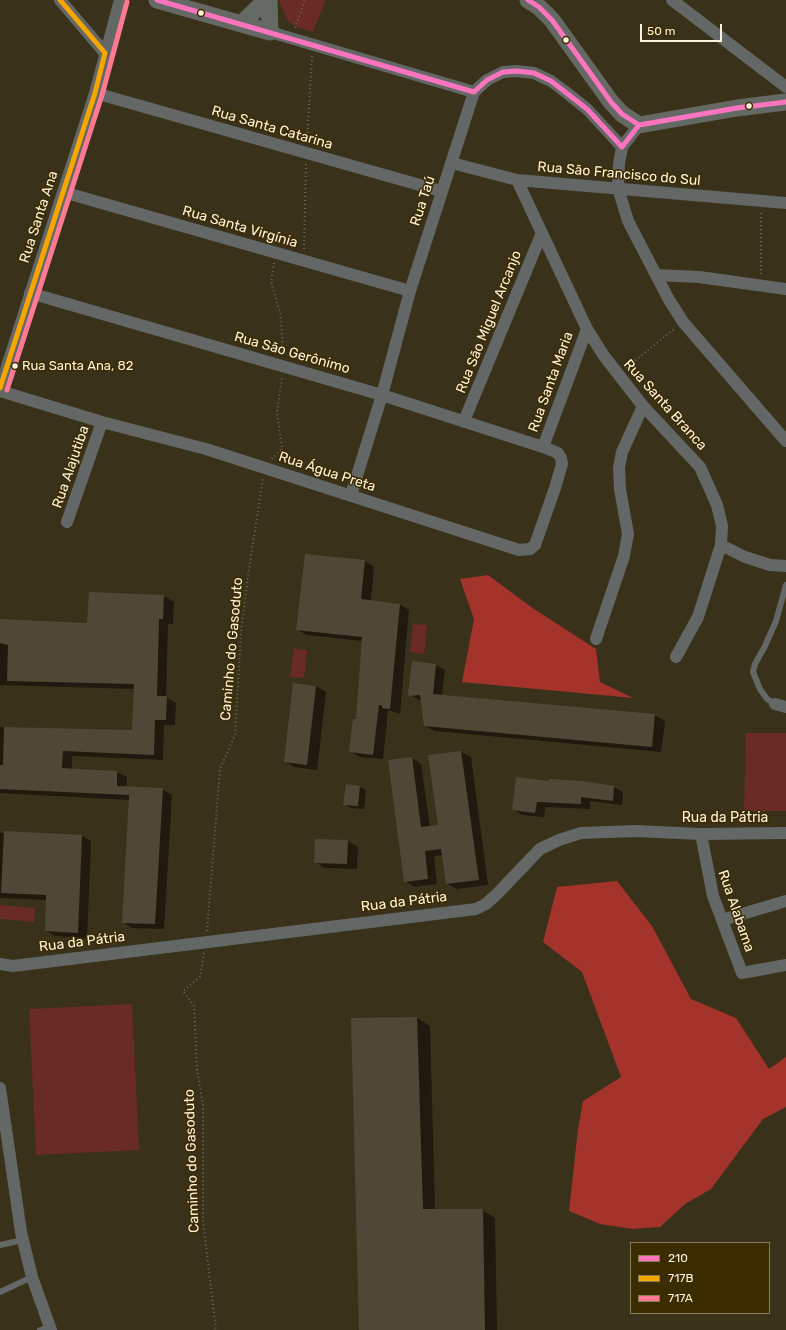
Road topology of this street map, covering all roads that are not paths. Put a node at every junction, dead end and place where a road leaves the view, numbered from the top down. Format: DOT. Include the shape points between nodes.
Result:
graph roads {
  1 [pos="60,0"];
  2 [pos="120,0"];
  3 [pos="157,0"];
  4 [pos="266,0"];
  5 [pos="269,0"];
  6 [pos="528,0"];
  7 [pos="672,0"];
  8 [pos="242,23"];
  9 [pos="270,32"];
  10 [pos="105,53"];
  11 [pos="786,88"];
  12 [pos="474,92"];
  13 [pos="95,93"];
  14 [pos="786,102"];
  15 [pos="639,125"];
  16 [pos="622,147"];
  17 [pos="452,163"];
  18 [pos="517,180"];
  19 [pos="618,188"];
  20 [pos="441,191"];
  21 [pos="63,192"];
  22 [pos="786,203"];
  23 [pos="541,235"];
  24 [pos="656,275"];
  25 [pos="786,289"];
  26 [pos="410,291"];
  27 [pos="30,294"];
  28 [pos="587,329"];
  29 [pos="0,390"];
  30 [pos="382,395"];
  31 [pos="643,406"];
  32 [pos="464,421"];
  33 [pos="102,422"];
  34 [pos="786,441"];
  35 [pos="543,447"];
  36 [pos="351,494"];
  37 [pos="67,522"];
  38 [pos="721,545"];
  39 [pos="786,566"];
  40 [pos="786,585"];
  41 [pos="596,639"];
  42 [pos="676,657"];
  43 [pos="781,706"];
  44 [pos="786,833"];
  45 [pos="700,834"];
  46 [pos="786,901"];
  47 [pos="722,920"];
  48 [pos="0,964"];
  49 [pos="786,965"];
  50 [pos="0,1088"];
  51 [pos="23,1240"];
  52 [pos="0,1245"];
  53 [pos="32,1277"];
  54 [pos="0,1292"];
  55 [pos="47,1329"];
  1 -- 10 [label="street"];
  2 -- 10 [label="street, Rua Santa Ana"];
  3 -- 8 [label="street"];
  4 -- 8 [label="street"];
  5 -- 9 [label="street"];
  6 -- 15 [label="street" via="540,7 552,20 611,102 622,114"];
  7 -- 11 [label="street"];
  8 -- 9 [label="street"];
  9 -- 12 [label="street"];
  10 -- 13 [label="street, Rua Santa Ana"];
  12 -- 16 [label="street" via="487,80 503,72 534,73 567,93"];
  12 -- 17 [label="street, Rua Taú"];
  13 -- 20 [label="street, Rua Santa Catarina"];
  13 -- 21 [label="street, Rua Santa Ana"];
  14 -- 15 [label="street"];
  15 -- 16 [label="street"];
  16 -- 19 [label="street"];
  17 -- 18 [label="street, Rua São Francisco do Sul"];
  17 -- 20 [label="street, Rua Taú"];
  18 -- 19 [label="street, Rua São Francisco do Sul"];
  18 -- 23 [label="street, Rua Santa Branca"];
  19 -- 22 [label="street, Rua São Francisco do Sul"];
  19 -- 24 [label="street" via="628,221"];
  20 -- 26 [label="street, Rua Taú"];
  21 -- 26 [label="street, Rua Santa Virgínia"];
  21 -- 27 [label="street, Rua Santa Ana"];
  23 -- 28 [label="street, Rua Santa Branca"];
  23 -- 32 [label="street, Rua São Miguel Arcanjo"];
  24 -- 25 [label="street" via="699,277"];
  24 -- 34 [label="street" via="683,322"];
  26 -- 30 [label="street, Rua Taú"];
  27 -- 29 [label="street, Rua Santa Ana"];
  27 -- 30 [label="street, Rua São Gerônimo"];
  28 -- 31 [label="street, Rua Santa Branca" via="604,356"];
  28 -- 35 [label="street, Rua Santa Maria"];
  29 -- 33 [label="street, Rua Água Preta"];
  30 -- 32 [label="street, Rua São Gerônimo"];
  30 -- 36 [label="street, Rua Taú"];
  31 -- 38 [label="street, Rua Santa Branca" via="700,466 717,505 722,526"];
  31 -- 41 [label="street" via="622,452 619,468 620,489 628,534 624,556"];
  32 -- 35 [label="street, Rua São Gerônimo"];
  33 -- 36 [label="street, Rua Água Preta" via="206,449"];
  33 -- 37 [label="street, Rua Alajutiba"];
  35 -- 36 [label="street, Rua Água Preta" via="558,454 562,464 535,545 530,549 510,547"];
  38 -- 39 [label="street" via="770,565"];
  38 -- 42 [label="street, Rua Santa Branca" via="698,617"];
  40 -- 43 [label="lane" via="776,621 753,672 767,699"];
  44 -- 45 [label="street, Rua da Pátria"];
  45 -- 47 [label="street, Rua Alabama" via="708,874"];
  45 -- 48 [label="street, Rua da Pátria" via="636,831 581,833 559,840 540,849 497,894 476,909 14,966"];
  46 -- 47 [label="street"];
  47 -- 49 [label="street, Rua Alabama" via="742,973"];
  50 -- 51 [label="street"];
  51 -- 52 [label="lane"];
  51 -- 53 [label="street"];
  53 -- 54 [label="lane"];
  53 -- 55 [label="street"];
}
